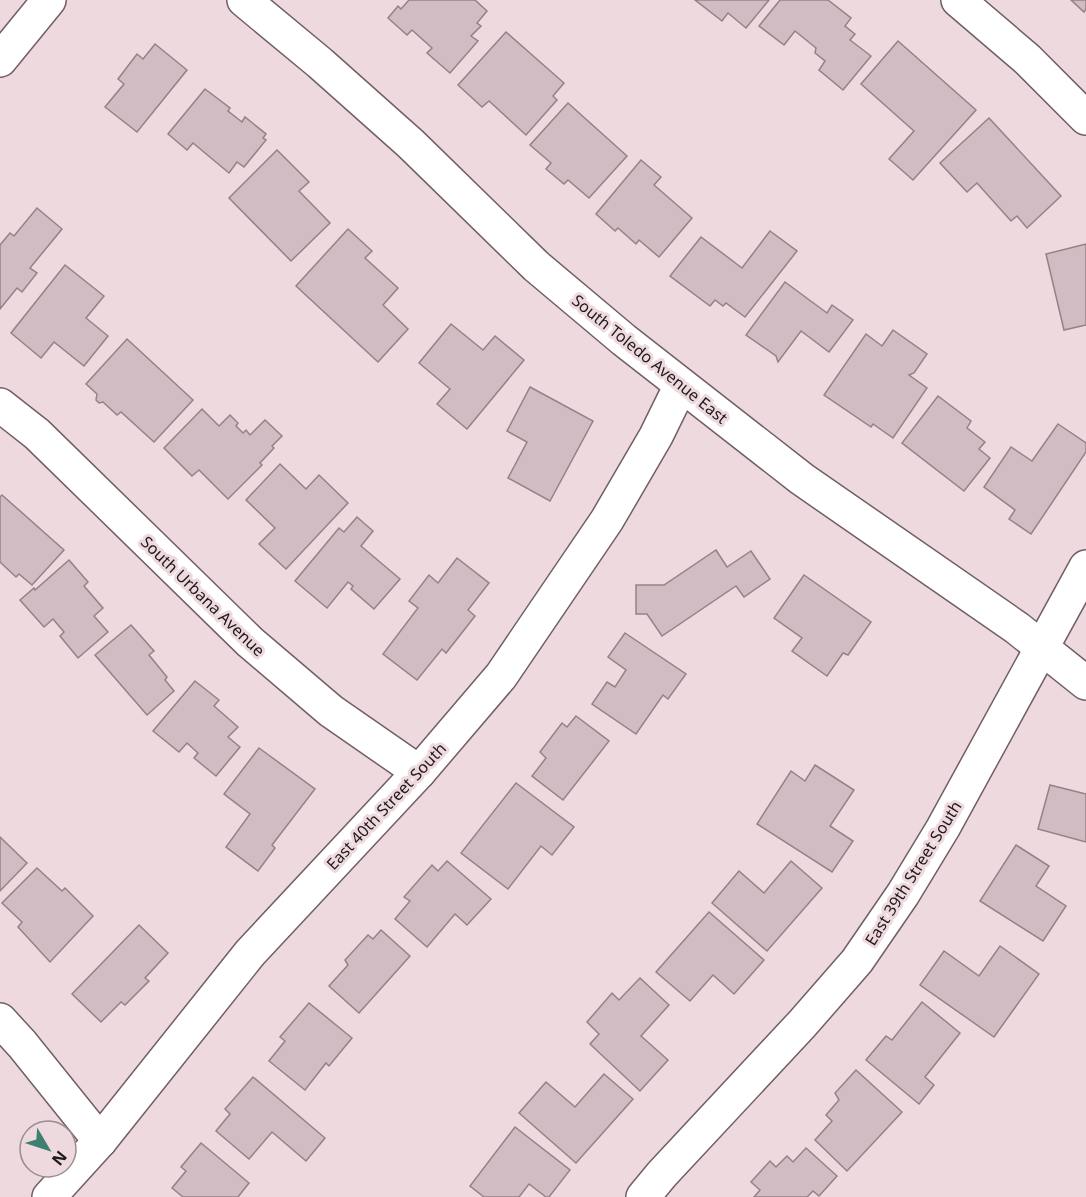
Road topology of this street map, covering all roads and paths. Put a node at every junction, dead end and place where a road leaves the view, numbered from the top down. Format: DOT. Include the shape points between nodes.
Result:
graph roads {
  1 [pos="49,0"];
  2 [pos="243,0"];
  3 [pos="958,0"];
  4 [pos="0,60"];
  5 [pos="1086,118"];
  6 [pos="681,385"];
  7 [pos="0,405"];
  8 [pos="1086,567"];
  9 [pos="1042,647"];
  10 [pos="1086,683"];
  11 [pos="419,772"];
  12 [pos="0,1020"];
  13 [pos="100,1141"];
  14 [pos="49,1197"];
  15 [pos="643,1197"];
  1 -- 4 [label="street"];
  2 -- 6 [label="street, South Toledo Avenue East" via="411,144 536,266"];
  3 -- 5 [label="street" via="1027,58"];
  6 -- 9 [label="street, South Toledo Avenue East" via="802,479"];
  6 -- 11 [label="street, East 40th Street South" via="607,520 528,637 501,676"];
  7 -- 11 [label="street, South Urbana Avenue" via="37,434 250,642 331,711"];
  8 -- 9 [label="street, East 39th Street South"];
  9 -- 10 [label="street, South Toledo Avenue East"];
  9 -- 15 [label="street, East 39th Street South" via="943,828 857,961"];
  11 -- 13 [label="street, East 40th Street South" via="250,953"];
  12 -- 13 [label="street"];
  13 -- 14 [label="street, East 40th Street South"];
}
